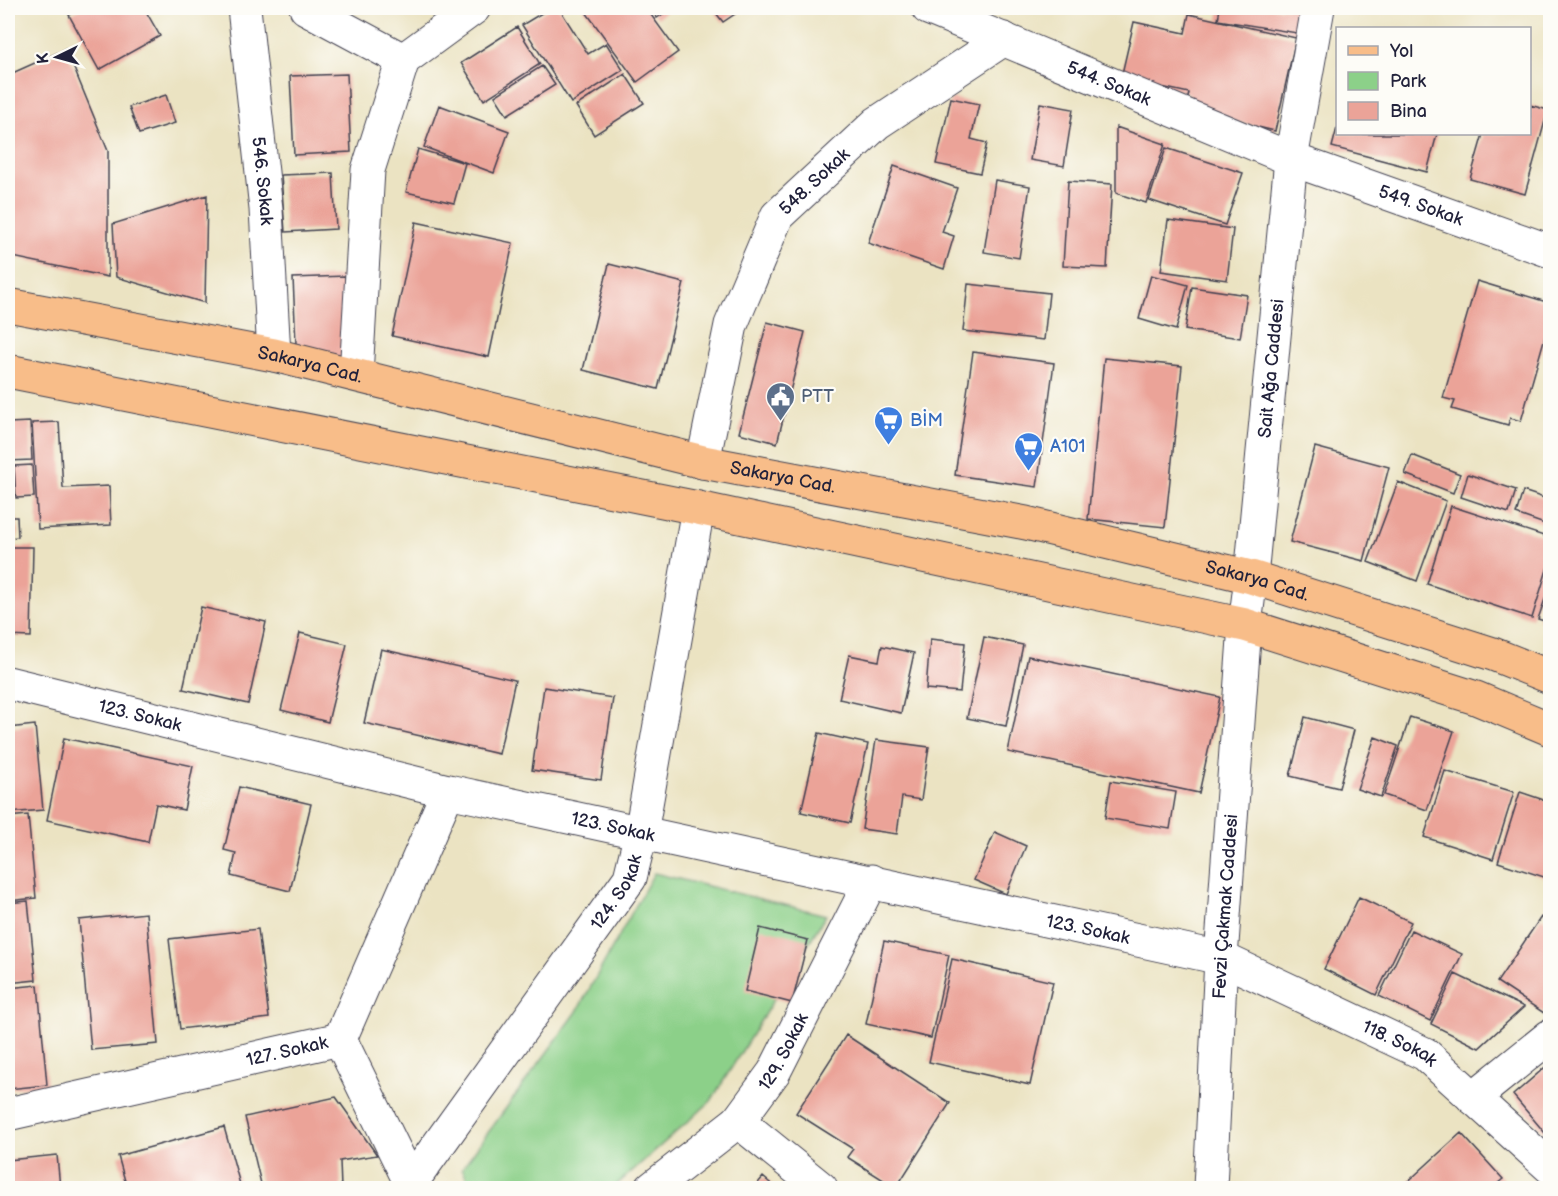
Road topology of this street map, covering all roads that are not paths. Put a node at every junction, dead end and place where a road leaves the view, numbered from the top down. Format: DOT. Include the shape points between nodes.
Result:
graph roads {
  1 [pos="244,8"];
  2 [pos="306,8"];
  3 [pos="474,8"];
  4 [pos="928,8"];
  5 [pos="1318,8"];
  6 [pos="1004,39"];
  7 [pos="403,60"];
  8 [pos="1292,159"];
  9 [pos="1551,251"];
  10 [pos="8,305"];
  11 [pos="274,355"];
  12 [pos="8,371"];
  13 [pos="356,375"];
  14 [pos="703,462"];
  15 [pos="698,508"];
  16 [pos="1251,577"];
  17 [pos="1245,625"];
  18 [pos="1551,677"];
  19 [pos="8,683"];
  20 [pos="1551,729"];
  21 [pos="448,791"];
  22 [pos="641,833"];
  23 [pos="871,881"];
  24 [pos="1221,958"];
  25 [pos="1551,1036"];
  26 [pos="340,1039"];
  27 [pos="1473,1098"];
  28 [pos="8,1114"];
  29 [pos="738,1121"];
  30 [pos="1551,1167"];
  31 [pos="412,1186"];
  32 [pos="652,1188"];
  33 [pos="821,1188"];
  34 [pos="1210,1188"];
  1 -- 11 [label="street, 546. Sokak" via="266,209"];
  2 -- 7 [label="street"];
  3 -- 7 [label="street"];
  4 -- 6 [label="street, 544. Sokak"];
  5 -- 8 [label="street, Sait Ağa Caddesi"];
  6 -- 8 [label="street, 544. Sokak"];
  6 -- 14 [label="street, 548. Sokak" via="877,123 777,216 731,325"];
  7 -- 13 [label="street" via="368,170"];
  8 -- 9 [label="street, 549. Sokak"];
  8 -- 16 [label="street, Sait Ağa Caddesi"];
  10 -- 11 [label="main road, Sakarya Cad."];
  11 -- 13 [label="main road, Sakarya Cad."];
  12 -- 15 [label="main road"];
  13 -- 14 [label="main road, Sakarya Cad."];
  14 -- 16 [label="main road, Sakarya Cad." via="1026,523"];
  15 -- 17 [label="main road"];
  15 -- 22 [label="street, 124. Sokak"];
  16 -- 17 [label="street, Sait Ağa Caddesi"];
  16 -- 18 [label="main road, Sakarya Cad." via="1493,654"];
  17 -- 20 [label="main road" via="1476,698"];
  17 -- 24 [label="street, Fevzi Çakmak Caddesi"];
  19 -- 21 [label="street, 123. Sokak"];
  21 -- 22 [label="street, 123. Sokak"];
  21 -- 26 [label="street, 127. Sokak"];
  22 -- 23 [label="street, 123. Sokak"];
  22 -- 31 [label="street, 124. Sokak" via="630,878"];
  23 -- 24 [label="street, 123. Sokak"];
  23 -- 29 [label="street, 129. Sokak" via="774,1072"];
  24 -- 27 [label="street, 118. Sokak" via="1425,1054"];
  24 -- 34 [label="street, Fevzi Çakmak Caddesi"];
  25 -- 27 [label="street"];
  26 -- 28 [label="street, 127. Sokak"];
  26 -- 31 [label="street"];
  27 -- 30 [label="street, 118. Sokak"];
  29 -- 32 [label="street, 129. Sokak"];
  29 -- 33 [label="street"];
}
